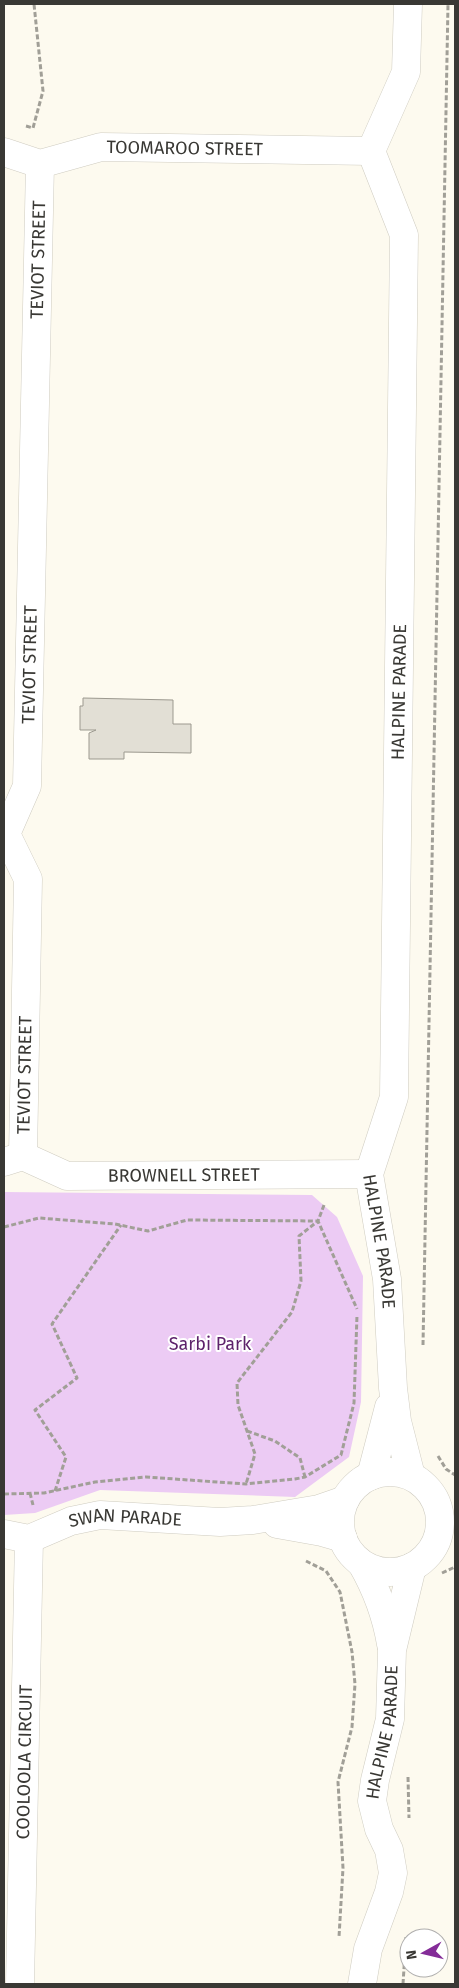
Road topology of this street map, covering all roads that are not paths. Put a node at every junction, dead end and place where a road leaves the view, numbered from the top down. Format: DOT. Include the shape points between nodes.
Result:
graph roads {
  1 [pos="408,4"];
  2 [pos="371,151"];
  3 [pos="4,152"];
  4 [pos="40,164"];
  5 [pos="5,834"];
  6 [pos="13,1159"];
  7 [pos="369,1174"];
  8 [pos="393,1388"];
  9 [pos="371,1476"];
  10 [pos="411,1476"];
  11 [pos="345,1500"];
  12 [pos="444,1500"];
  13 [pos="253,1520"];
  14 [pos="16,1536"];
  15 [pos="343,1538"];
  16 [pos="445,1542"];
  17 [pos="362,1564"];
  18 [pos="412,1567"];
  19 [pos="392,1650"];
  20 [pos="20,1984"];
  21 [pos="362,1984"];
  1 -- 2 [label="street" via="406,72"];
  2 -- 4 [label="street, TOOMAROO STREET" via="101,147"];
  2 -- 7 [label="street, HALPINE PARADE" via="404,235 394,1097"];
  3 -- 4 [label="street"];
  4 -- 5 [label="street, TEVIOT STREET" via="27,786"];
  5 -- 6 [label="street, TEVIOT STREET" via="28,879"];
  6 -- 7 [label="street, BROWNELL STREET" via="68,1176"];
  7 -- 8 [label="street, HALPINE PARADE" via="388,1279"];
  8 -- 9 [label="street, HALPINE PARADE"];
  8 -- 10 [label="street, HALPINE PARADE" via="400,1440"];
  9 -- 10 [label="street" via="398,1473"];
  9 -- 11 [label="street" via="356,1486"];
  10 -- 12 [label="street"];
  11 -- 13 [label="street, SWAN PARADE" via="318,1509"];
  11 -- 15 [label="street" via="341,1513"];
  12 -- 16 [label="street" via="439,1534"];
  13 -- 14 [label="street, SWAN PARADE" via="220,1522 100,1515"];
  13 -- 15 [label="street, SWAN PARADE"];
  14 -- 20 [label="street, COOLOOLA CIRCUIT"];
  15 -- 17 [label="street"];
  16 -- 18 [label="street"];
  17 -- 18 [label="street" via="387,1572"];
  17 -- 19 [label="street, HALPINE PARADE" via="386,1614"];
  18 -- 19 [label="street, HALPINE PARADE"];
  19 -- 21 [label="street, HALPINE PARADE" via="390,1719 372,1801 379,1829 389,1850 393,1873 368,1949"];
}
